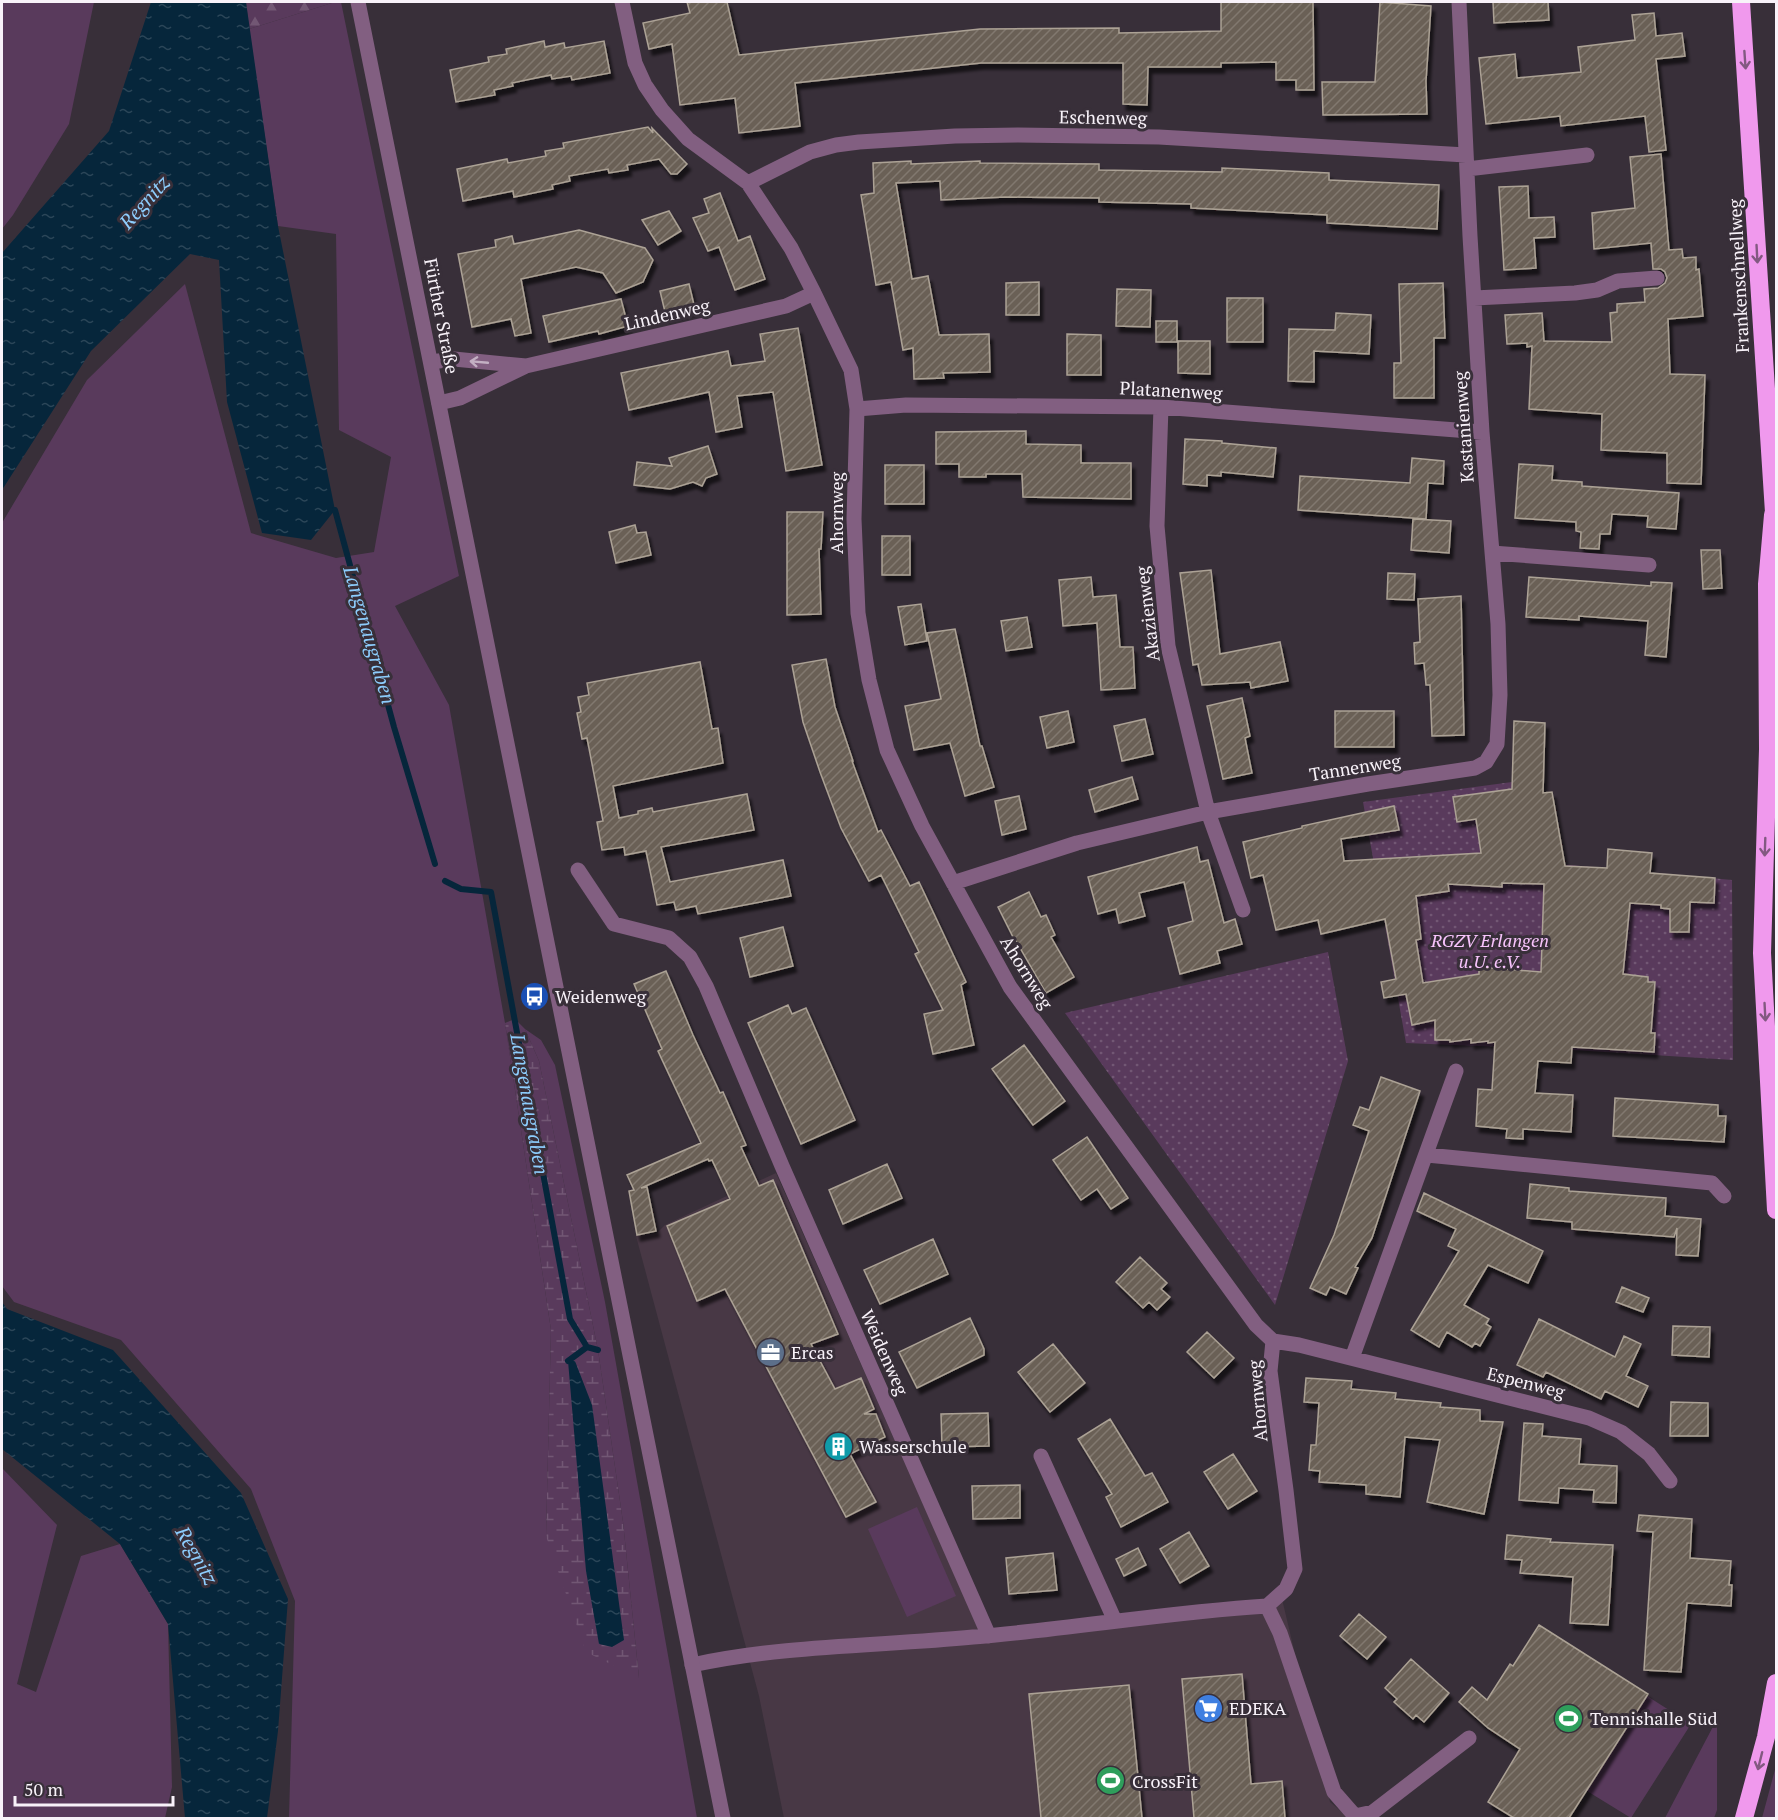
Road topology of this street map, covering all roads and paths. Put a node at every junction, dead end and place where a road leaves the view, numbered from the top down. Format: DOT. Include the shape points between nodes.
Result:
graph roads {
  1 [pos="358,2"];
  2 [pos="622,2"];
  3 [pos="1459,2"];
  4 [pos="1741,2"];
  5 [pos="1587,155"];
  6 [pos="1466,162"];
  7 [pos="748,183"];
  8 [pos="1657,278"];
  9 [pos="814,293"];
  10 [pos="1474,298"];
  11 [pos="431,362"];
  12 [pos="526,366"];
  13 [pos="439,403"];
  14 [pos="1161,407"];
  15 [pos="857,409"];
  16 [pos="1482,432"];
  17 [pos="1773,515"];
  18 [pos="1776,547"];
  19 [pos="1492,553"];
  20 [pos="1649,565"];
  21 [pos="1497,744"];
  22 [pos="1208,812"];
  23 [pos="578,870"];
  24 [pos="953,883"];
  25 [pos="1243,910"];
  26 [pos="1456,1071"];
  27 [pos="1427,1155"];
  28 [pos="1725,1196"];
  29 [pos="1776,1210"];
  30 [pos="1273,1341"];
  31 [pos="1352,1358"];
  32 [pos="1041,1456"];
  33 [pos="1670,1481"];
  34 [pos="1267,1605"];
  35 [pos="1115,1621"];
  36 [pos="989,1636"];
  37 [pos="692,1665"];
  38 [pos="1776,1683"];
  39 [pos="1470,1738"];
  40 [pos="723,1818"];
  41 [pos="1744,1818"];
  1 -- 11 [label="street, Fürther Straße"];
  2 -- 7 [label="street, Ahornweg" via="635,63 662,110 688,139"];
  3 -- 6 [label="street, Kastanienweg"];
  4 -- 17 [label="highway, Frankenschnellweg, one-way"];
  5 -- 6 [label="street"];
  6 -- 7 [label="street, Eschenweg" via="1159,137 955,136 836,146 810,152"];
  6 -- 10 [label="street, Kastanienweg"];
  7 -- 9 [label="street, Ahornweg"];
  8 -- 10 [label="street" via="1618,281 1597,290 1575,293"];
  9 -- 12 [label="street, Lindenweg" via="786,306"];
  9 -- 15 [label="street, Ahornweg" via="850,370"];
  10 -- 16 [label="street, Kastanienweg"];
  12 -- 11 [label="street, Lindenweg, one-way"];
  11 -- 13 [label="street, Fürther Straße"];
  12 -- 13 [label="street, Lindenweg" via="460,398"];
  13 -- 37 [label="street, Fürther Straße"];
  14 -- 15 [label="street, Platanenweg" via="906,405"];
  14 -- 16 [label="street, Platanenweg"];
  14 -- 22 [label="street, Akazienweg" via="1157,526 1168,646"];
  15 -- 24 [label="street, Ahornweg" via="854,519 858,601 868,680 887,750"];
  16 -- 19 [label="street, Kastanienweg"];
  17 -- 18 [label="highway, Frankenschnellweg"];
  17 -- 29 [label="highway, one-way" via="1767,584 1768,749 1762,953"];
  19 -- 20 [label="street"];
  19 -- 21 [label="street, Kastanienweg" via="1500,695"];
  21 -- 22 [label="street, Tannenweg" via="1486,762 1475,768"];
  22 -- 24 [label="street, Tannenweg" via="1077,843"];
  22 -- 25 [label="street"];
  23 -- 36 [label="street, Weidenweg" via="614,924 669,938 690,957 701,976"];
  24 -- 30 [label="street, Ahornweg" via="1010,987 1256,1325"];
  26 -- 27 [label="street"];
  27 -- 28 [label="street" via="1712,1183"];
  27 -- 31 [label="street"];
  30 -- 31 [label="street, Espenweg"];
  30 -- 34 [label="street, Ahornweg" via="1270,1371 1295,1569 1286,1589"];
  31 -- 33 [label="street, Espenweg" via="1589,1418 1621,1432 1643,1449"];
  32 -- 35 [label="street"];
  34 -- 35 [label="street"];
  34 -- 39 [label="street" via="1334,1792 1355,1816 1373,1812"];
  35 -- 36 [label="street"];
  36 -- 37 [label="street" via="765,1653"];
  37 -- 40 [label="street, Fürther Straße"];
  38 -- 41 [label="highway, one-way"];
}
